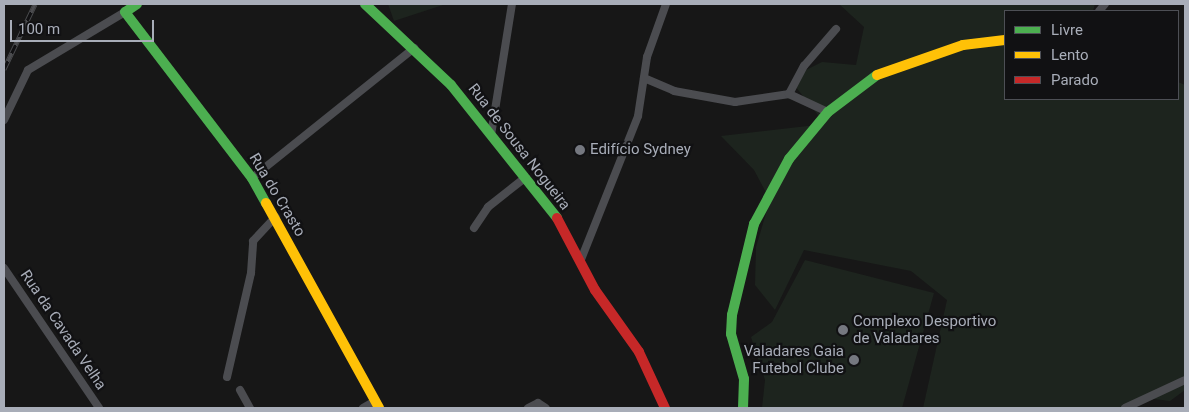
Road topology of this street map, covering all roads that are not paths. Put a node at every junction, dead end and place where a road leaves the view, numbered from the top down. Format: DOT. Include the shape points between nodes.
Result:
graph roads {
  1 [pos="137,4"];
  2 [pos="364,4"];
  3 [pos="512,4"];
  4 [pos="666,4"];
  5 [pos="125,12"];
  6 [pos="836,30"];
  7 [pos="1004,40"];
  8 [pos="414,48"];
  9 [pos="644,78"];
  10 [pos="789,94"];
  11 [pos="828,112"];
  12 [pos="4,120"];
  13 [pos="491,135"];
  14 [pos="252,178"];
  15 [pos="526,178"];
  16 [pos="275,216"];
  17 [pos="474,228"];
  18 [pos="580,262"];
  19 [pos="4,268"];
  20 [pos="227,377"];
  21 [pos="1185,380"];
  22 [pos="240,390"];
  23 [pos="377,405"];
  24 [pos="99,408"];
  25 [pos="250,408"];
  26 [pos="363,408"];
  27 [pos="528,408"];
  28 [pos="546,408"];
  29 [pos="665,408"];
  30 [pos="743,408"];
  31 [pos="1125,408"];
  1 -- 5 [label="street"];
  2 -- 8 [label="street, Rua de Sousa Nogueira"];
  3 -- 13 [label="street"];
  4 -- 9 [label="street"];
  5 -- 12 [label="street" via="28,70"];
  5 -- 14 [label="street, Rua do Crasto"];
  6 -- 10 [label="street" via="796,76"];
  7 -- 11 [label="street" via="964,46 912,61 878,75"];
  8 -- 13 [label="street, Rua de Sousa Nogueira"];
  8 -- 14 [label="street"];
  9 -- 10 [label="street" via="674,91 735,102"];
  9 -- 18 [label="street" via="638,116"];
  10 -- 11 [label="street"];
  11 -- 30 [label="street" via="789,159 754,224 732,315 731,334 744,379"];
  13 -- 15 [label="street, Rua de Sousa Nogueira"];
  14 -- 16 [label="street, Rua do Crasto"];
  15 -- 17 [label="street" via="488,207"];
  15 -- 18 [label="street, Rua de Sousa Nogueira" via="560,223"];
  16 -- 20 [label="street" via="253,241 251,273"];
  16 -- 23 [label="street, Rua do Crasto"];
  18 -- 29 [label="street, Rua de Sousa Nogueira" via="639,352"];
  19 -- 24 [label="street, Rua da Cavada Velha"];
  21 -- 31 [label="street"];
  22 -- 25 [label="street"];
  23 -- 26 [label="street"];
  27 -- 28 [label="street" via="538,403"];
}
